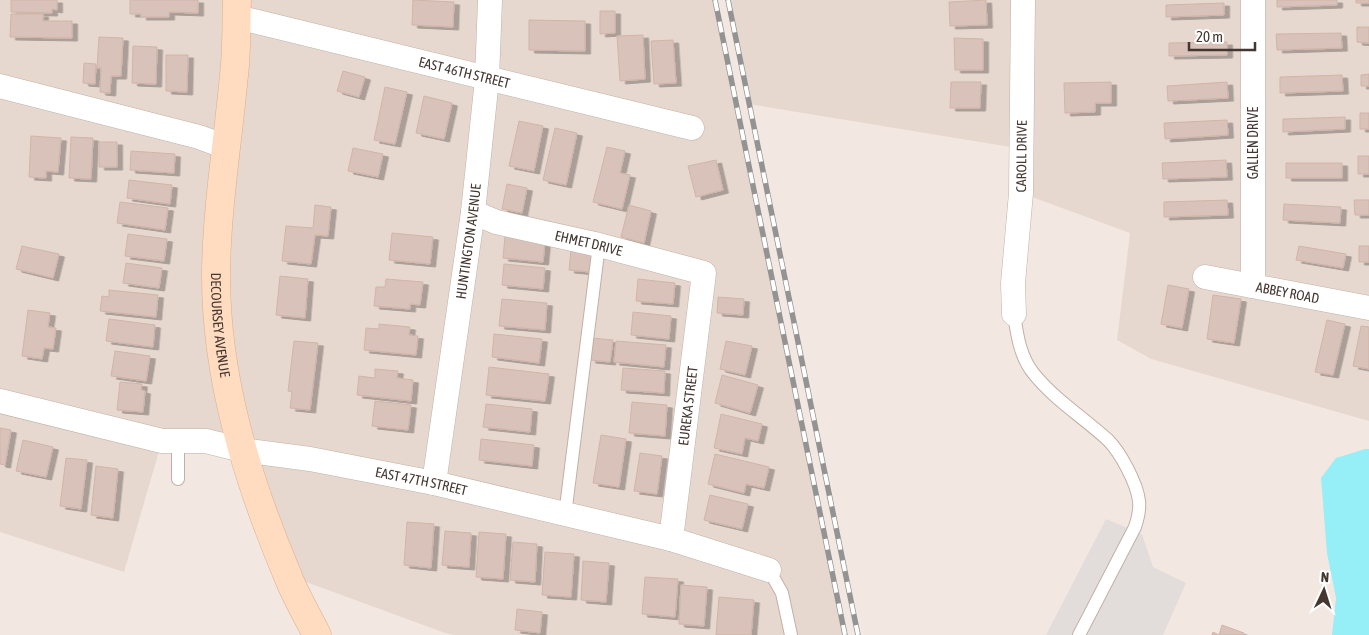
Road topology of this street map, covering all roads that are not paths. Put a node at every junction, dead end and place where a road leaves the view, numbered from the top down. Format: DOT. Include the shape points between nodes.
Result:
graph roads {
  1 [pos="490,0"];
  2 [pos="1023,0"];
  3 [pos="1253,0"];
  4 [pos="237,9"];
  5 [pos="487,79"];
  6 [pos="0,86"];
  7 [pos="692,128"];
  8 [pos="226,147"];
  9 [pos="473,212"];
  10 [pos="600,245"];
  11 [pos="704,273"];
  12 [pos="1205,277"];
  13 [pos="1253,286"];
  14 [pos="1369,308"];
  15 [pos="1014,314"];
  16 [pos="0,401"];
  17 [pos="178,441"];
  18 [pos="242,450"];
  19 [pos="178,479"];
  20 [pos="434,483"];
  21 [pos="565,515"];
  22 [pos="671,539"];
  23 [pos="769,570"];
  24 [pos="317,635"];
  25 [pos="791,635"];
  26 [pos="1079,635"];
  1 -- 5 [label="street, HUNTINGTON AVENUE"];
  2 -- 15 [label="street, CAROLL DRIVE" via="1021,193 1013,283"];
  3 -- 13 [label="street, GALLEN DRIVE"];
  4 -- 5 [label="street, EAST 46TH STREET"];
  4 -- 8 [label="main road, DECOURSEY AVENUE"];
  5 -- 7 [label="street, EAST 46TH STREET"];
  5 -- 9 [label="street, HUNTINGTON AVENUE"];
  6 -- 8 [label="street" via="199,137"];
  8 -- 18 [label="main road, DECOURSEY AVENUE" via="216,272 218,314 230,402"];
  9 -- 10 [label="street, EHMET DRIVE" via="496,222"];
  9 -- 20 [label="street, HUNTINGTON AVENUE"];
  10 -- 11 [label="street, EHMET DRIVE"];
  10 -- 21 [label="lane"];
  11 -- 22 [label="street, EUREKA STREET"];
  12 -- 13 [label="street, ABBEY ROAD"];
  13 -- 14 [label="street, ABBEY ROAD"];
  15 -- 26 [label="lane" via="1023,358 1061,401 1110,442 1134,482 1139,500 1135,527"];
  16 -- 17 [label="street, EAST 47TH STREET" via="162,441"];
  17 -- 18 [label="street, EAST 47TH STREET" via="206,441"];
  17 -- 19 [label="lane"];
  18 -- 20 [label="street, EAST 47TH STREET" via="310,459"];
  18 -- 24 [label="main road, DECOURSEY AVENUE" via="287,575"];
  20 -- 21 [label="street, EAST 47TH STREET"];
  21 -- 22 [label="street, EAST 47TH STREET"];
  22 -- 23 [label="street, EAST 47TH STREET"];
  23 -- 25 [label="lane, EAST 47TH STREET" via="782,593"];
}
